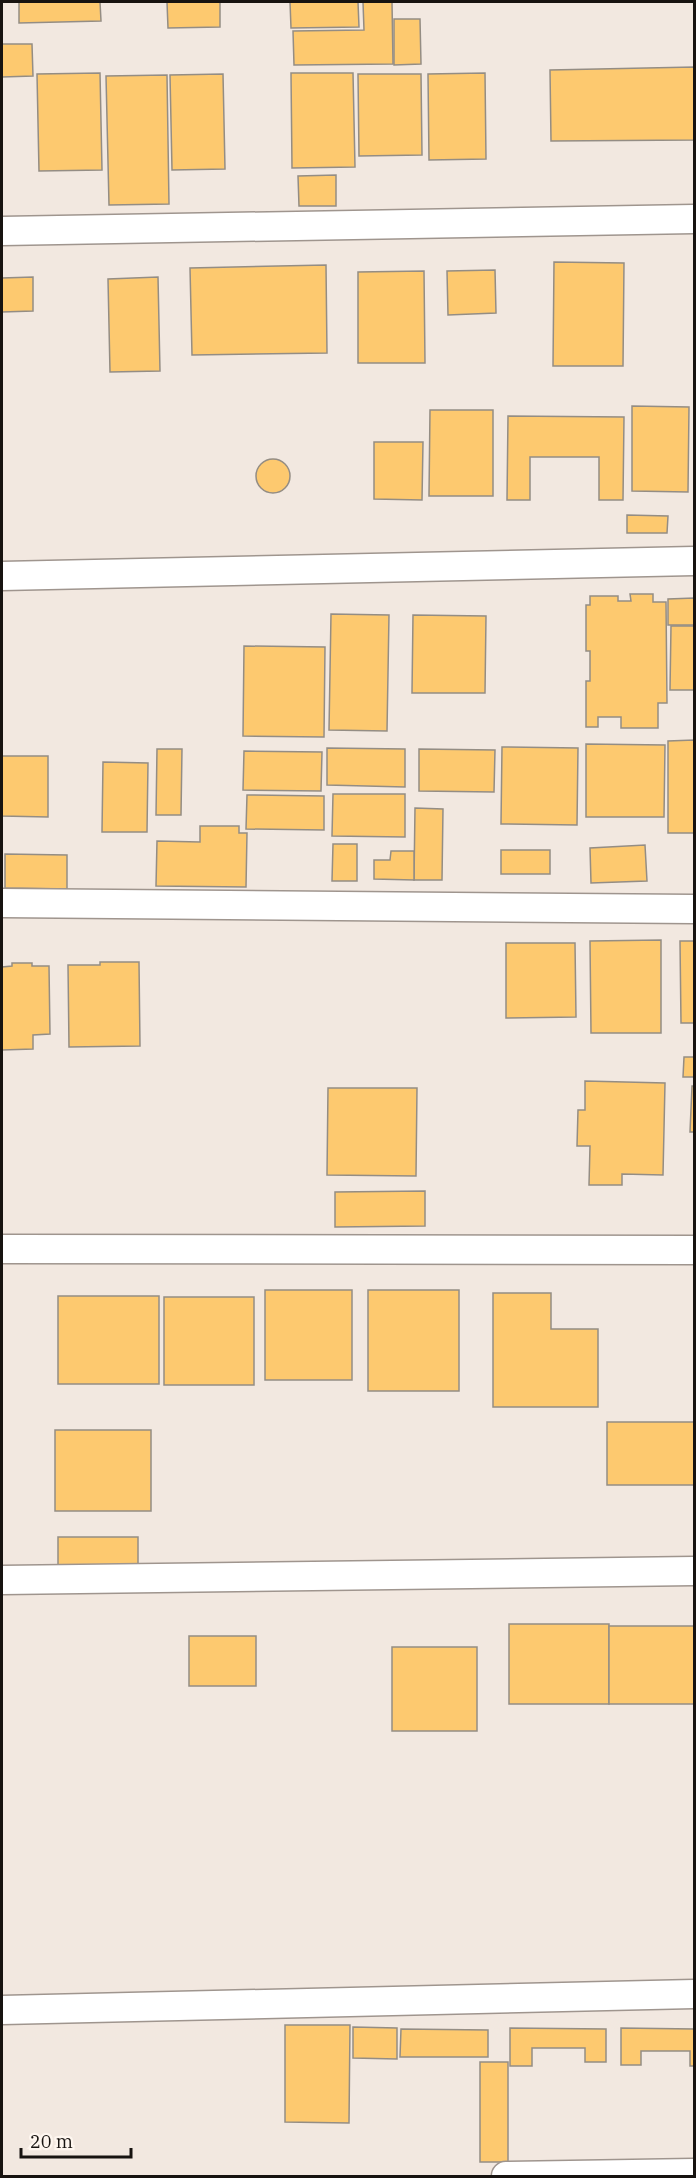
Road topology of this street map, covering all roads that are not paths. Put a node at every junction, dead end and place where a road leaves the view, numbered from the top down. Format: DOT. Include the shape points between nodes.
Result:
graph roads {
  1 [pos="694,219"];
  2 [pos="2,231"];
  3 [pos="694,561"];
  4 [pos="2,576"];
  5 [pos="2,903"];
  6 [pos="694,909"];
  7 [pos="2,1249"];
  8 [pos="694,1250"];
  9 [pos="694,1571"];
  10 [pos="2,1580"];
  11 [pos="694,1994"];
  12 [pos="2,2010"];
  13 [pos="694,2173"];
  14 [pos="506,2176"];
  1 -- 2 [label="street"];
  3 -- 4 [label="street"];
  5 -- 6 [label="street"];
  7 -- 8 [label="street"];
  9 -- 10 [label="street"];
  11 -- 12 [label="street"];
  13 -- 14 [label="street"];
}
